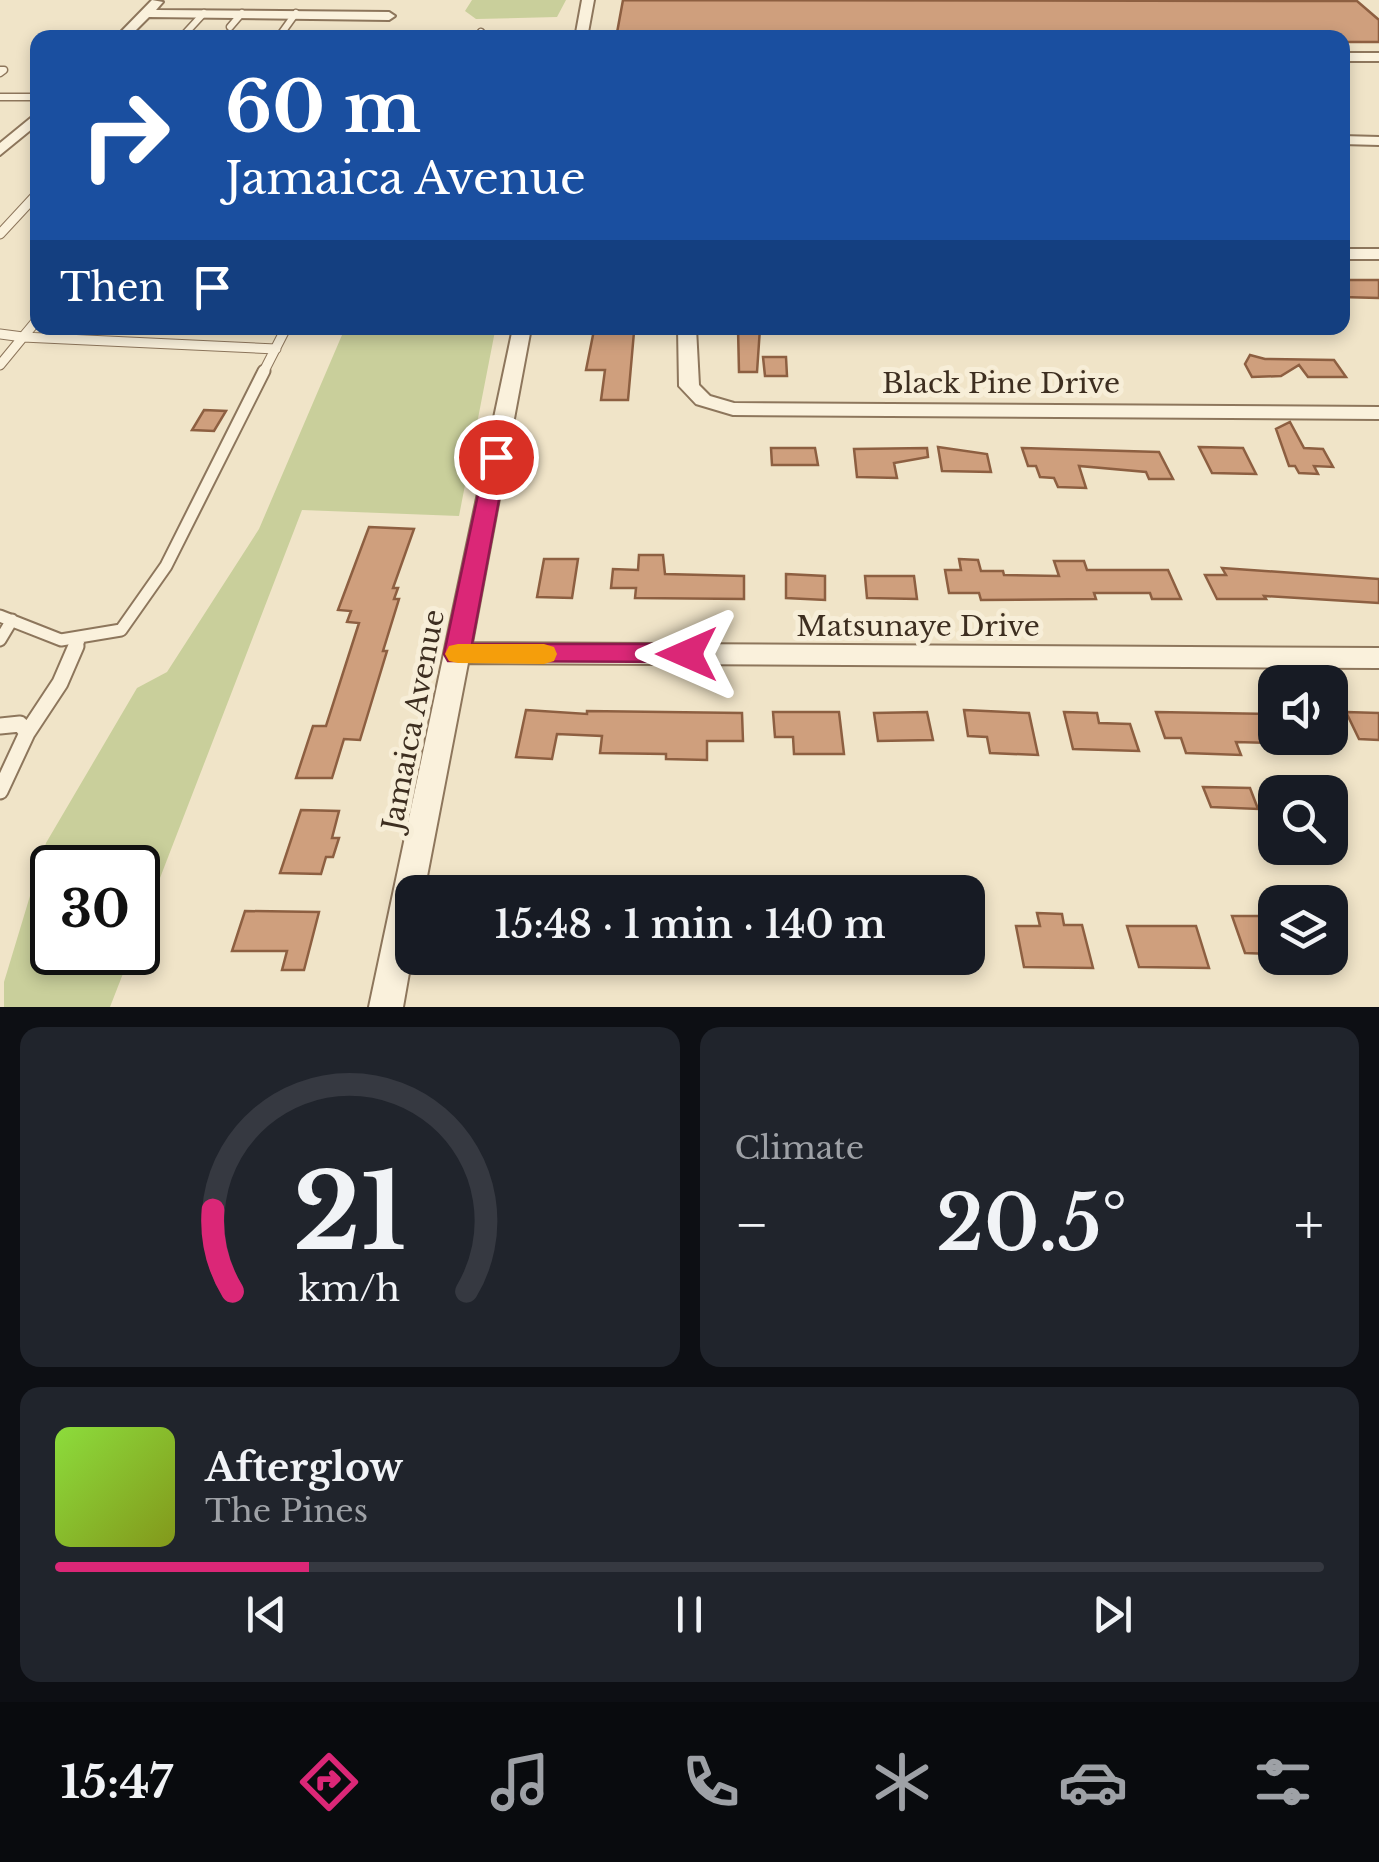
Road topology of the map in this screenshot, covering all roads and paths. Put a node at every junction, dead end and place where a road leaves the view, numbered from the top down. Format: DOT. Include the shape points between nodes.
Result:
graph roads {
  1 [pos="159,0"];
  2 [pos="588,0"];
  3 [pos="147,12"];
  4 [pos="204,13"];
  5 [pos="242,13"];
  6 [pos="296,13"];
  7 [pos="389,16"];
  8 [pos="230,27"];
  9 [pos="129,30"];
  10 [pos="188,30"];
  11 [pos="284,30"];
  12 [pos="582,30"];
  13 [pos="1350,57"];
  14 [pos="1379,57"];
  15 [pos="0,97"];
  16 [pos="30,97"];
  17 [pos="30,123"];
  18 [pos="1350,140"];
  19 [pos="1379,141"];
  20 [pos="0,151"];
  21 [pos="30,202"];
  22 [pos="0,234"];
  23 [pos="1350,254"];
  24 [pos="1379,254"];
  25 [pos="30,329"];
  26 [pos="0,334"];
  27 [pos="283,335"];
  28 [pos="521,335"];
  29 [pos="686,335"];
  30 [pos="23,337"];
  31 [pos="276,349"];
  32 [pos="0,365"];
  33 [pos="1379,413"];
  34 [pos="6,618"];
  35 [pos="80,638"];
  36 [pos="0,640"];
  37 [pos="457,654"];
  38 [pos="1379,658"];
  39 [pos="0,726"];
  40 [pos="27,733"];
  41 [pos="0,791"];
  42 [pos="386,1007"];
  1 -- 3 [label="street"];
  2 -- 12 [label="street"];
  3 -- 4 [label="street"];
  3 -- 9 [label="street"];
  4 -- 5 [label="street"];
  4 -- 10 [label="lane"];
  5 -- 6 [label="street"];
  5 -- 8 [label="lane"];
  6 -- 7 [label="street"];
  6 -- 11 [label="lane"];
  13 -- 14 [label="street"];
  15 -- 16 [label="lane"];
  17 -- 20 [label="street"];
  18 -- 19 [label="street"];
  21 -- 22 [label="lane"];
  23 -- 24 [label="street"];
  25 -- 30 [label="lane"];
  26 -- 30 [label="lane"];
  27 -- 31 [label="lane"];
  28 -- 37 [label="street, Jamaica Avenue"];
  29 -- 33 [label="street, Black Pine Drive" via="689,386 703,400 733,409"];
  30 -- 31 [label="lane"];
  30 -- 32 [label="lane"];
  31 -- 35 [label="lane" via="166,566 121,630"];
  34 -- 35 [label="lane" via="62,640"];
  34 -- 36 [label="lane"];
  35 -- 40 [label="lane"];
  37 -- 38 [label="street, Matsunaye Drive"];
  37 -- 42 [label="street, Jamaica Avenue"];
  39 -- 40 [label="lane" via="20,724"];
  40 -- 41 [label="lane"];
}
